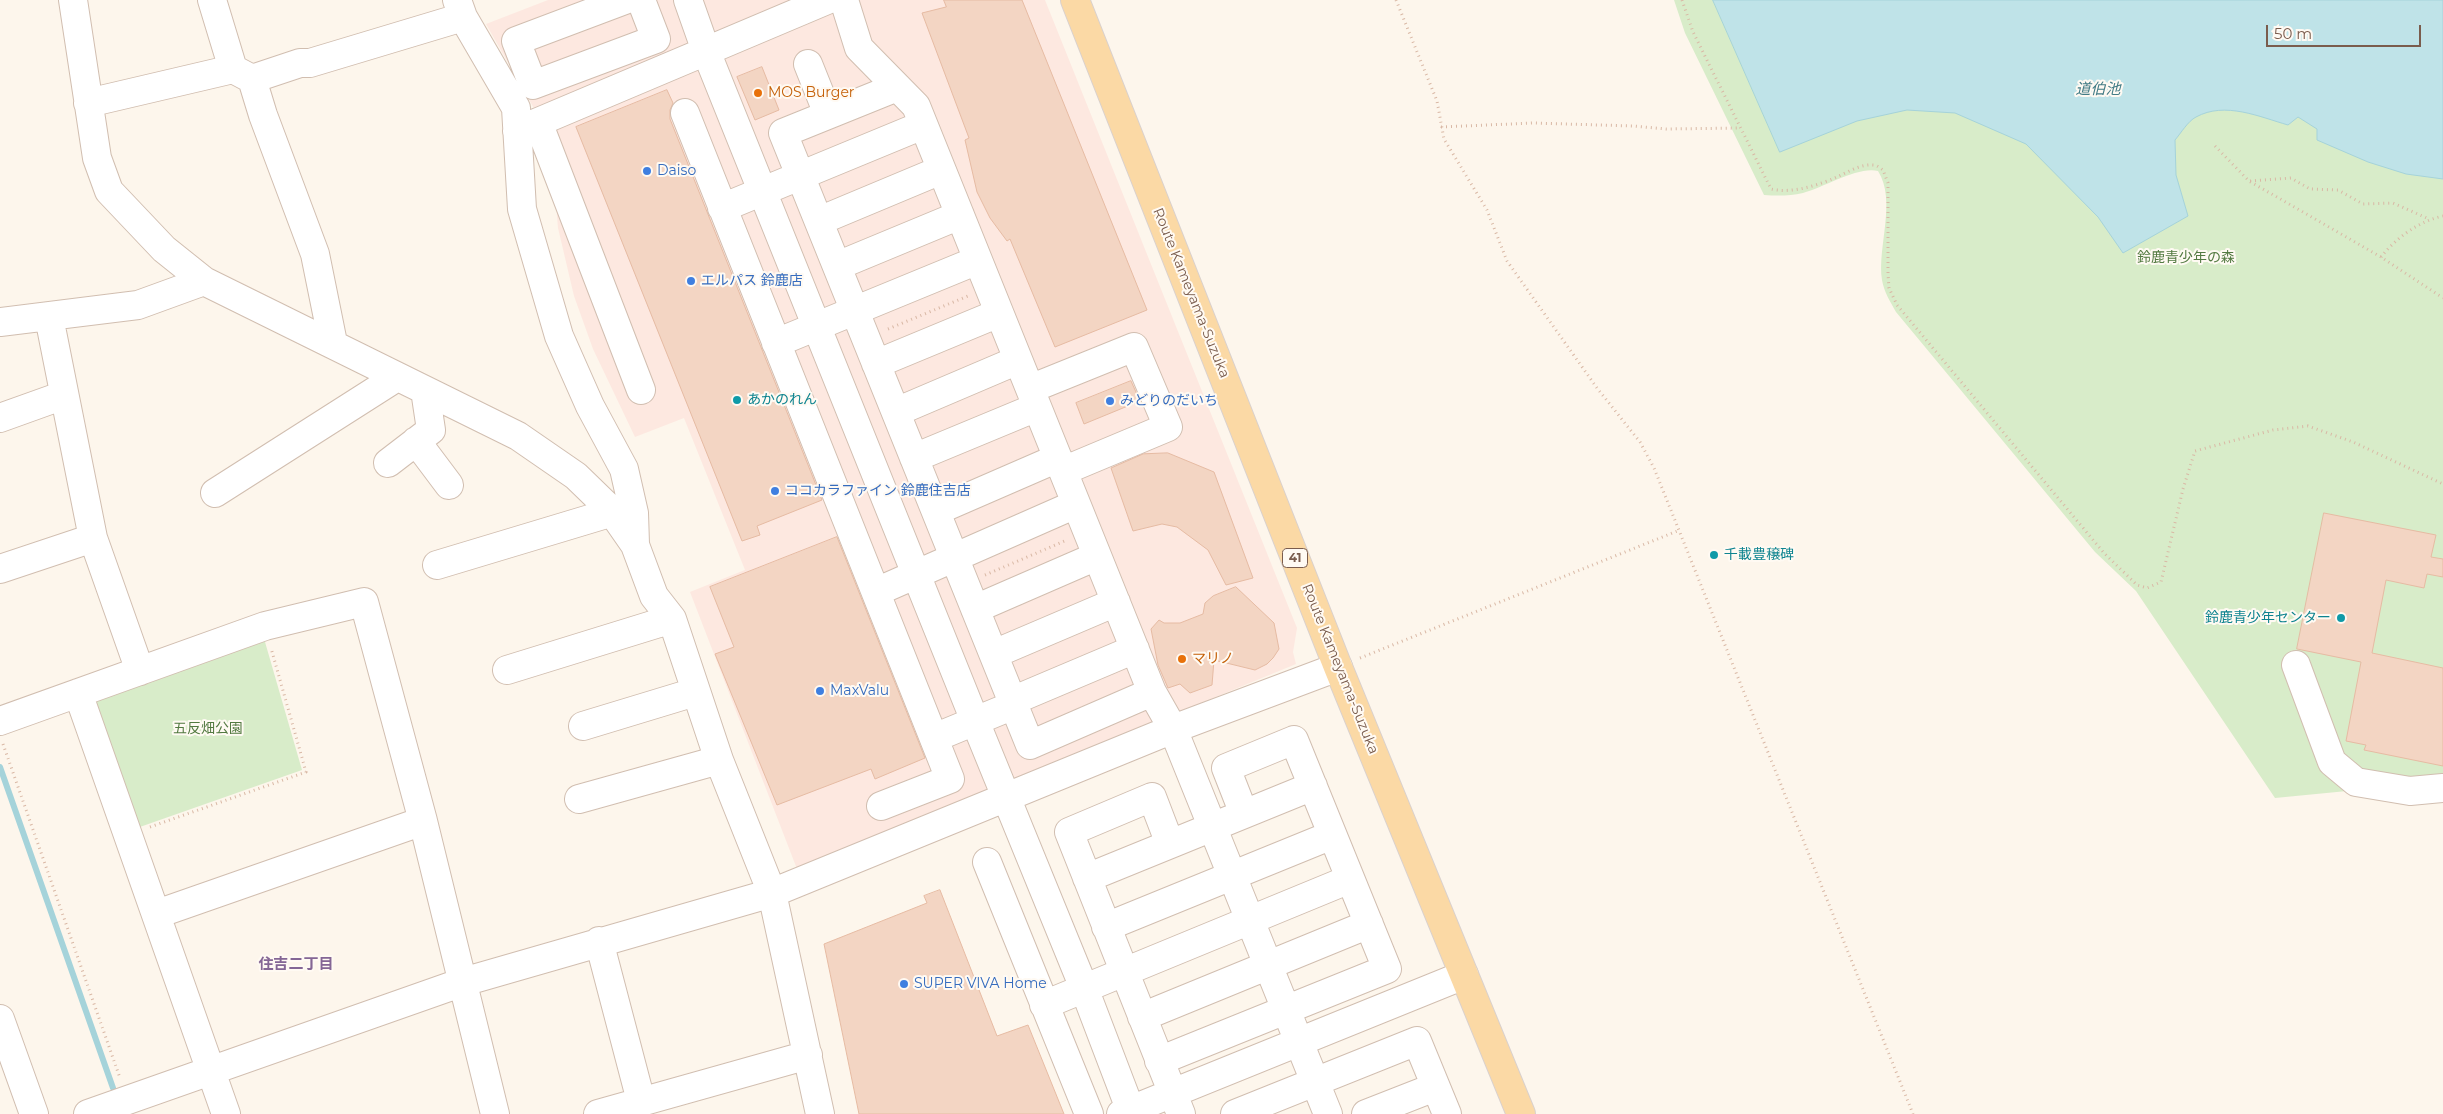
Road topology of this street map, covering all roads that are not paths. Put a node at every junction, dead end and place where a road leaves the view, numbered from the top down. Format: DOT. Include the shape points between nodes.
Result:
graph roads {
  1 [pos="73,0"];
  2 [pos="212,0"];
  3 [pos="625,0"];
  4 [pos="641,0"];
  5 [pos="688,0"];
  6 [pos="827,0"];
  7 [pos="844,0"];
  8 [pos="1075,0"];
  9 [pos="460,8"];
  10 [pos="782,8"];
  11 [pos="706,51"];
  12 [pos="600,60"];
  13 [pos="808,64"];
  14 [pos="242,74"];
  15 [pos="897,87"];
  16 [pos="614,91"];
  17 [pos="88,103"];
  18 [pos="685,113"];
  19 [pos="828,114"];
  20 [pos="923,125"];
  21 [pos="528,127"];
  22 [pos="941,170"];
  23 [pos="800,176"];
  24 [pos="762,192"];
  25 [pos="722,208"];
  26 [pos="960,215"];
  27 [pos="818,220"];
  28 [pos="978,260"];
  29 [pos="837,266"];
  30 [pos="204,281"];
  31 [pos="855,311"];
  32 [pos="999,313"];
  33 [pos="50,317"];
  34 [pos="0,322"];
  35 [pos="817,327"];
  36 [pos="333,343"];
  37 [pos="776,343"];
  38 [pos="1018,360"];
  39 [pos="876,364"];
  40 [pos="397,377"];
  41 [pos="425,390"];
  42 [pos="641,390"];
  43 [pos="64,395"];
  44 [pos="1034,398"];
  45 [pos="896,412"];
  46 [pos="0,418"];
  47 [pos="416,441"];
  48 [pos="914,458"];
  49 [pos="388,463"];
  50 [pos="1060,464"];
  51 [pos="449,485"];
  52 [pos="215,493"];
  53 [pos="1076,504"];
  54 [pos="936,511"];
  55 [pos="613,512"];
  56 [pos="93,538"];
  57 [pos="634,545"];
  58 [pos="1097,556"];
  59 [pos="954,558"];
  60 [pos="437,565"];
  61 [pos="0,569"];
  62 [pos="917,574"];
  63 [pos="876,592"];
  64 [pos="1116,602"];
  65 [pos="975,609"];
  66 [pos="672,619"];
  67 [pos="1135,649"];
  68 [pos="994,654"];
  69 [pos="2296,665"];
  70 [pos="1338,667"];
  71 [pos="507,670"];
  72 [pos="140,671"];
  73 [pos="696,692"];
  74 [pos="1152,692"];
  75 [pos="78,693"];
  76 [pos="1013,703"];
  77 [pos="0,721"];
  78 [pos="975,721"];
  79 [pos="583,726"];
  80 [pos="1173,728"];
  81 [pos="934,738"];
  82 [pos="719,760"];
  83 [pos="1313,786"];
  84 [pos="2443,788"];
  85 [pos="1006,798"];
  86 [pos="579,799"];
  87 [pos="880,806"];
  88 [pos="1244,814"];
  89 [pos="423,821"];
  90 [pos="1212,826"];
  91 [pos="1332,835"];
  92 [pos="1170,844"];
  93 [pos="987,862"];
  94 [pos="1232,876"];
  95 [pos="1087,878"];
  96 [pos="1350,879"];
  97 [pos="772,893"];
  98 [pos="157,914"];
  99 [pos="1250,920"];
  100 [pos="1369,924"];
  101 [pos="1106,927"];
  102 [pos="599,941"];
  103 [pos="1268,965"];
  104 [pos="1124,972"];
  105 [pos="1464,975"];
  106 [pos="463,982"];
  107 [pos="1084,988"];
  108 [pos="1044,1005"];
  109 [pos="1286,1010"];
  110 [pos="1142,1017"];
  111 [pos="0,1018"];
  112 [pos="1299,1042"];
  113 [pos="808,1055"];
  114 [pos="1159,1061"];
  115 [pos="211,1070"];
  116 [pos="1315,1082"];
  117 [pos="1435,1087"];
  118 [pos="1177,1103"];
  119 [pos="650,1105"];
  120 [pos="1128,1113"];
  121 [pos="34,1114"];
  122 [pos="88,1114"];
  123 [pos="226,1114"];
  124 [pos="495,1114"];
  125 [pos="598,1114"];
  126 [pos="820,1114"];
  127 [pos="1089,1114"];
  128 [pos="1235,1114"];
  129 [pos="1328,1114"];
  130 [pos="1366,1114"];
  131 [pos="1447,1114"];
  132 [pos="1521,1114"];
  1 -- 17 [label="street"];
  2 -- 14 [label="street"];
  3 -- 12 [label="street" via="516,41 533,85"];
  4 -- 12 [label="street" via="656,39"];
  5 -- 11 [label="street"];
  6 -- 10 [label="street"];
  7 -- 15 [label="street" via="859,48"];
  8 -- 70 [label="main road, Route Kameyama-Suzuka / 41"];
  9 -- 14 [label="street" via="310,63 300,62"];
  9 -- 21 [label="street"];
  10 -- 11 [label="street"];
  11 -- 16 [label="street"];
  11 -- 24 [label="street"];
  12 -- 16 [label="street"];
  13 -- 19 [label="street"];
  14 -- 17 [label="street"];
  14 -- 36 [label="street" via="263,115 315,254"];
  15 -- 19 [label="street"];
  15 -- 20 [label="street" via="916,106"];
  16 -- 21 [label="street"];
  17 -- 30 [label="street" via="97,158 109,191 164,249"];
  18 -- 25 [label="street"];
  19 -- 23 [label="street" via="783,133"];
  20 -- 22 [label="street"];
  20 -- 23 [label="street"];
  21 -- 42 [label="street"];
  21 -- 57 [label="street" via="522,209 559,336 590,406 624,469 634,512"];
  22 -- 26 [label="street"];
  22 -- 27 [label="street"];
  23 -- 24 [label="street"];
  23 -- 27 [label="street"];
  24 -- 25 [label="street"];
  24 -- 35 [label="street"];
  25 -- 37 [label="street"];
  26 -- 28 [label="street"];
  26 -- 29 [label="street"];
  27 -- 29 [label="street"];
  28 -- 31 [label="street"];
  28 -- 32 [label="street"];
  29 -- 31 [label="street"];
  30 -- 33 [label="street" via="138,305"];
  30 -- 36 [label="street"];
  31 -- 35 [label="street"];
  31 -- 39 [label="street"];
  32 -- 38 [label="street"];
  32 -- 39 [label="street"];
  33 -- 34 [label="street"];
  33 -- 43 [label="street"];
  35 -- 37 [label="street"];
  35 -- 62 [label="street"];
  36 -- 40 [label="street"];
  37 -- 63 [label="street"];
  38 -- 44 [label="street"];
  38 -- 45 [label="street"];
  39 -- 45 [label="street"];
  40 -- 41 [label="street"];
  40 -- 52 [label="street"];
  41 -- 47 [label="street" via="431,430"];
  41 -- 55 [label="street" via="518,436 550,456"];
  43 -- 46 [label="street"];
  43 -- 56 [label="street"];
  44 -- 48 [label="street"];
  44 -- 50 [label="street"];
  44 -- 50 [label="street" via="1134,347 1168,427"];
  45 -- 48 [label="street"];
  47 -- 49 [label="street"];
  47 -- 51 [label="street"];
  48 -- 54 [label="street"];
  50 -- 53 [label="street"];
  50 -- 54 [label="street"];
  53 -- 58 [label="street"];
  53 -- 59 [label="street"];
  54 -- 59 [label="street"];
  55 -- 57 [label="street"];
  55 -- 60 [label="street"];
  56 -- 61 [label="street"];
  56 -- 72 [label="street"];
  57 -- 66 [label="street" via="654,596"];
  58 -- 64 [label="street"];
  58 -- 65 [label="street"];
  59 -- 62 [label="street"];
  59 -- 65 [label="street"];
  62 -- 63 [label="street"];
  62 -- 78 [label="street"];
  63 -- 81 [label="street"];
  64 -- 67 [label="street"];
  64 -- 68 [label="street"];
  65 -- 68 [label="street"];
  66 -- 71 [label="street"];
  66 -- 73 [label="street"];
  67 -- 74 [label="street"];
  67 -- 76 [label="street"];
  68 -- 76 [label="street"];
  69 -- 84 [label="street" via="2332,762 2356,782 2410,791"];
  70 -- 80 [label="street"];
  70 -- 105 [label="main road, Route Kameyama-Suzuka / 41"];
  72 -- 75 [label="street"];
  72 -- 89 [label="street" via="265,626 364,602"];
  73 -- 79 [label="street"];
  73 -- 82 [label="street"];
  74 -- 76 [label="street" via="1030,745"];
  74 -- 80 [label="street"];
  75 -- 77 [label="street"];
  75 -- 98 [label="street"];
  76 -- 78 [label="street"];
  78 -- 81 [label="street"];
  78 -- 85 [label="street"];
  80 -- 85 [label="street"];
  80 -- 90 [label="street"];
  81 -- 87 [label="street" via="950,779"];
  82 -- 86 [label="street"];
  82 -- 97 [label="street"];
  83 -- 88 [label="street"];
  83 -- 88 [label="street" via="1294,740 1226,768"];
  83 -- 91 [label="street"];
  85 -- 97 [label="street"];
  85 -- 107 [label="street"];
  88 -- 90 [label="street"];
  89 -- 98 [label="street"];
  89 -- 106 [label="street"];
  90 -- 92 [label="street"];
  90 -- 94 [label="street"];
  91 -- 94 [label="street"];
  91 -- 96 [label="street"];
  92 -- 95 [label="street"];
  92 -- 95 [label="street" via="1152,797 1069,832"];
  93 -- 108 [label="street"];
  94 -- 99 [label="street"];
  94 -- 101 [label="street"];
  95 -- 101 [label="street"];
  96 -- 99 [label="street"];
  96 -- 100 [label="street"];
  97 -- 102 [label="street"];
  97 -- 113 [label="street"];
  98 -- 115 [label="street"];
  99 -- 103 [label="street"];
  99 -- 104 [label="street"];
  100 -- 103 [label="street"];
  100 -- 109 [label="street" via="1387,969"];
  101 -- 104 [label="street"];
  102 -- 106 [label="street"];
  102 -- 119 [label="street"];
  103 -- 109 [label="street"];
  103 -- 110 [label="street"];
  104 -- 107 [label="street"];
  104 -- 110 [label="street"];
  105 -- 112 [label="street"];
  105 -- 132 [label="main road, Route Kameyama-Suzuka / 41"];
  106 -- 115 [label="street"];
  106 -- 124 [label="street"];
  107 -- 108 [label="street"];
  107 -- 120 [label="street"];
  108 -- 127 [label="street"];
  109 -- 112 [label="street"];
  109 -- 114 [label="street"];
  110 -- 114 [label="street"];
  111 -- 121 [label="street"];
  112 -- 116 [label="street"];
  112 -- 118 [label="street"];
  113 -- 119 [label="street"];
  113 -- 126 [label="street"];
  114 -- 118 [label="street"];
  115 -- 122 [label="street"];
  115 -- 123 [label="street"];
  116 -- 117 [label="street" via="1417,1041"];
  116 -- 128 [label="street"];
  116 -- 129 [label="street"];
  117 -- 130 [label="street"];
  117 -- 131 [label="street"];
  118 -- 120 [label="street"];
  119 -- 125 [label="street"];
}
